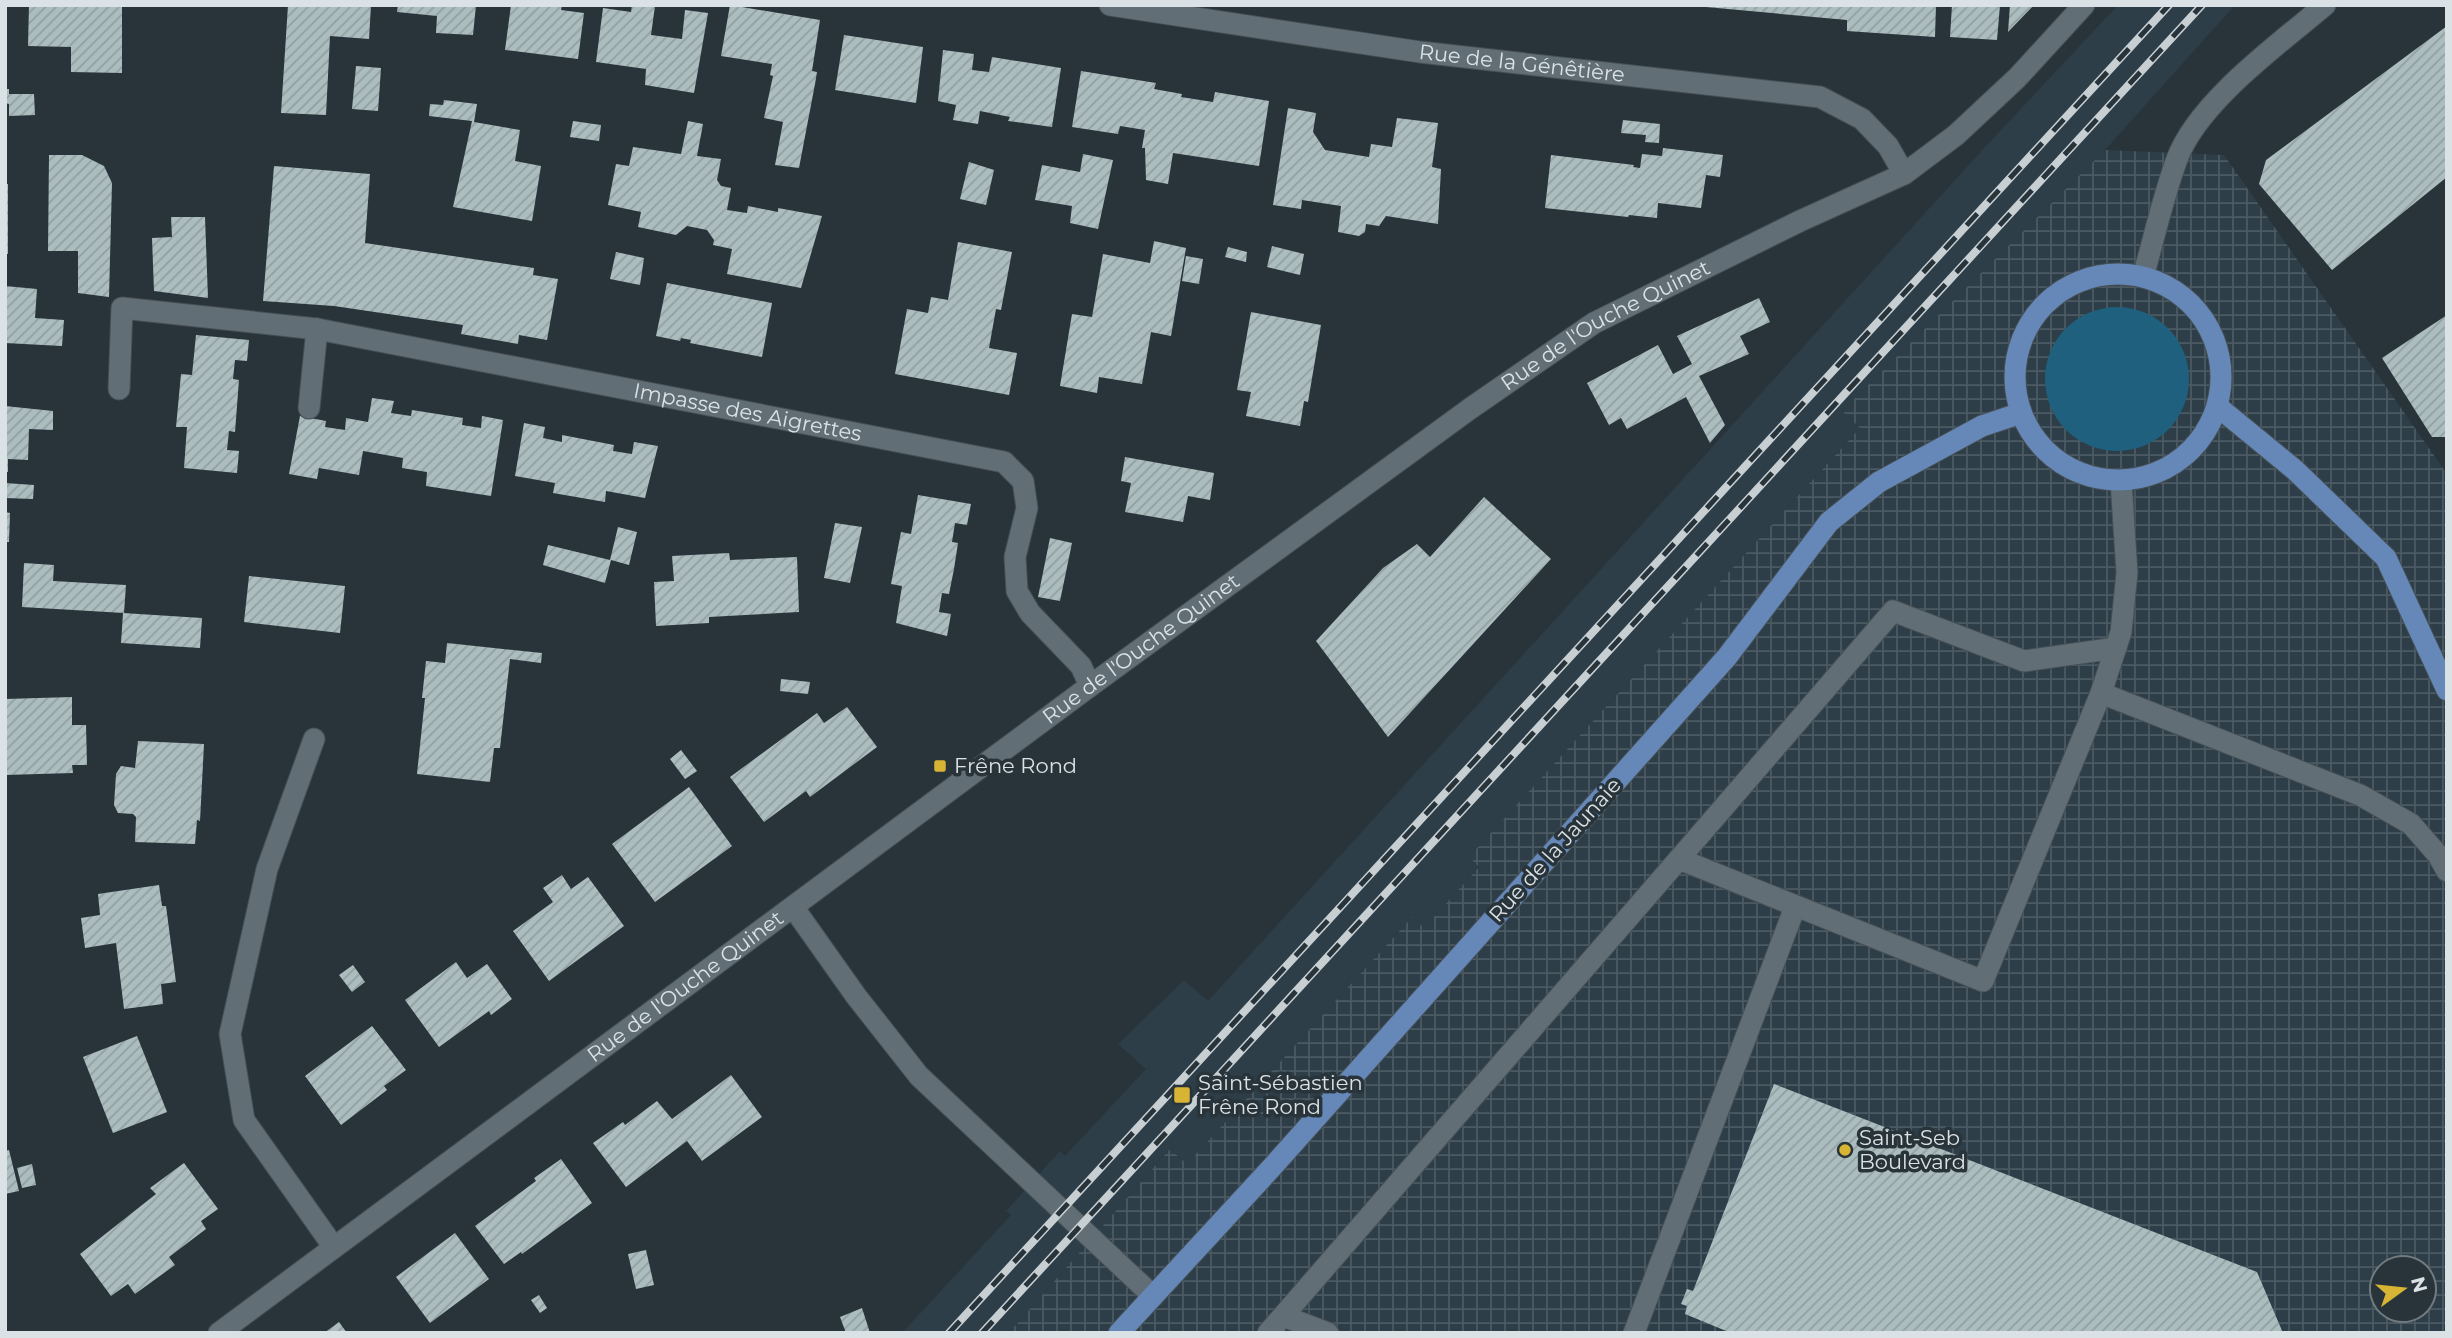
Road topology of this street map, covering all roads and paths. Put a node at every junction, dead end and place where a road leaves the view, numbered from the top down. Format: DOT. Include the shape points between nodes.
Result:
graph roads {
  1 [pos="1110,5"];
  2 [pos="2084,5"];
  3 [pos="2325,5"];
  4 [pos="1904,174"];
  5 [pos="2143,277"];
  6 [pos="317,329"];
  7 [pos="119,388"];
  8 [pos="2217,405"];
  9 [pos="309,408"];
  10 [pos="2021,413"];
  11 [pos="2121,481"];
  12 [pos="2116,648"];
  13 [pos="1090,686"];
  14 [pos="2447,690"];
  15 [pos="2101,693"];
  16 [pos="314,739"];
  17 [pos="1679,859"];
  18 [pos="2447,871"];
  19 [pos="793,907"];
  20 [pos="1796,907"];
  21 [pos="333,1246"];
  22 [pos="1153,1296"];
  23 [pos="1283,1316"];
  24 [pos="219,1333"];
  25 [pos="1119,1333"];
  26 [pos="1268,1333"];
  27 [pos="1328,1333"];
  28 [pos="1634,1333"];
  1 -- 4 [label="street, Rue de la Génêtière" via="1420,52 1819,97 1862,119 1888,146"];
  2 -- 4 [label="street, Rue de l'Ouche Quinet" via="1966,126"];
  3 -- 5 [label="street" via="2236,82 2190,134 2177,157"];
  4 -- 13 [label="street, Rue de l'Ouche Quinet" via="1594,323"];
  5 -- 8 [label="main road" via="2185,299 2201,316 2219,359"];
  5 -- 10 [label="main road" via="2094,276 2060,292 2033,317 2015,363"];
  6 -- 7 [label="street, Impasse des Aigrettes" via="122,308"];
  6 -- 9 [label="street"];
  6 -- 13 [label="street, Impasse des Aigrettes" via="1004,462 1023,481 1027,508 1015,557 1017,591 1030,613 1081,666"];
  8 -- 11 [label="main road" via="2203,435 2181,459 2153,475"];
  8 -- 14 [label="main road" via="2295,470 2386,558"];
  10 -- 11 [label="main road" via="2030,432 2060,463 2079,473"];
  10 -- 22 [label="main road, Rue de la Jaunaie" via="1982,426 1879,482 1829,522 1727,656"];
  11 -- 12 [label="street" via="2127,573"];
  12 -- 15 [label="street"];
  12 -- 17 [label="street" via="2024,661 1893,611"];
  13 -- 19 [label="street, Rue de l'Ouche Quinet"];
  15 -- 18 [label="street" via="2360,795 2411,824"];
  15 -- 20 [label="street" via="1983,981"];
  16 -- 21 [label="street" via="267,869 230,1034 244,1120"];
  17 -- 20 [label="street"];
  17 -- 23 [label="street"];
  19 -- 21 [label="street, Rue de l'Ouche Quinet"];
  19 -- 22 [label="street" via="919,1076"];
  20 -- 28 [label="street"];
  21 -- 24 [label="street, Rue de l'Ouche Quinet"];
  22 -- 25 [label="main road, Rue de la Jaunaie"];
  23 -- 26 [label="street"];
  23 -- 27 [label="street"];
}
